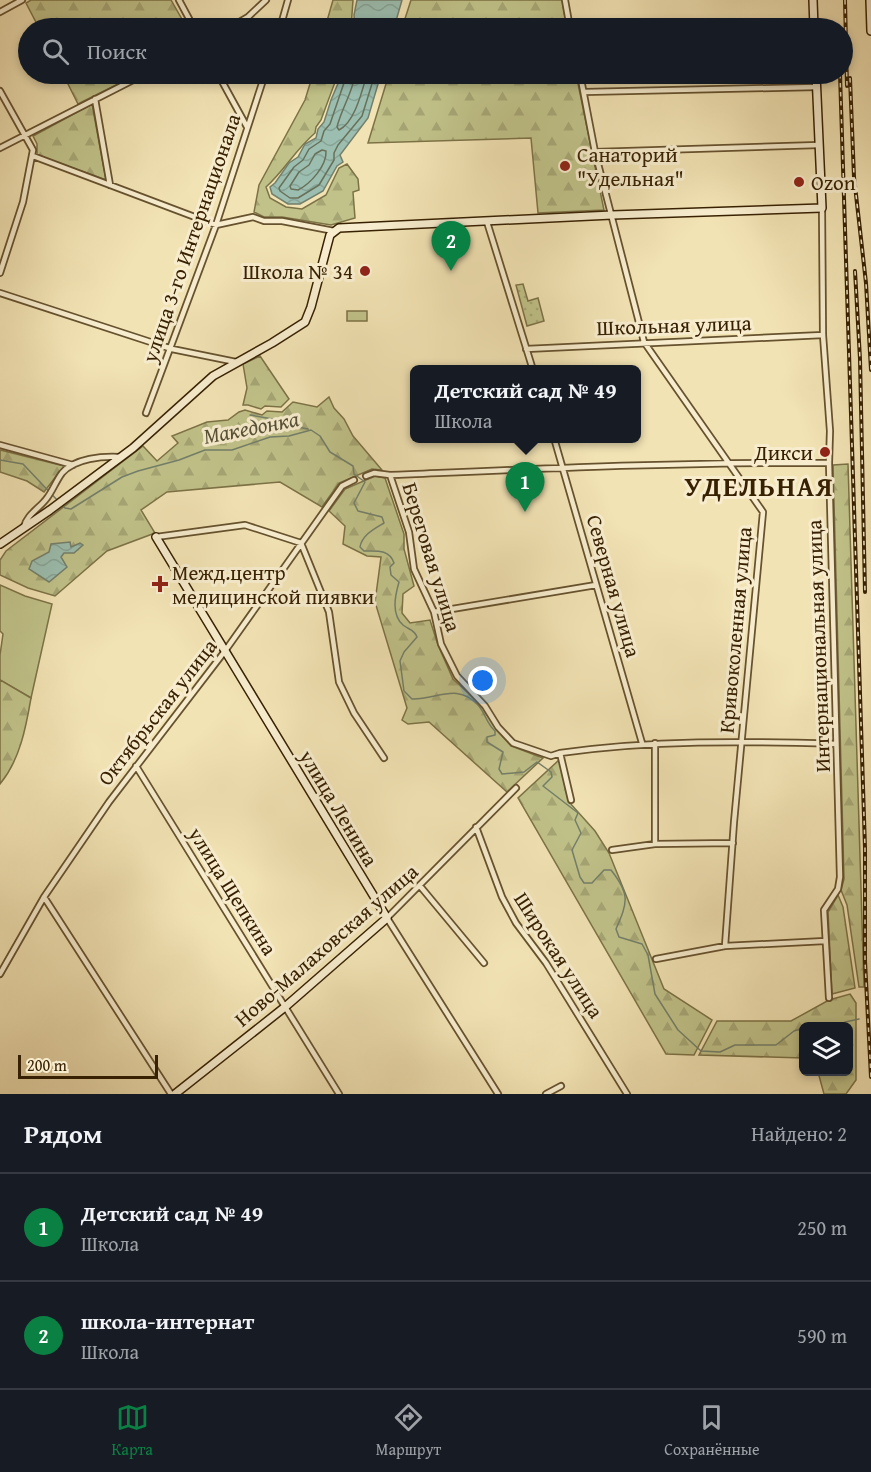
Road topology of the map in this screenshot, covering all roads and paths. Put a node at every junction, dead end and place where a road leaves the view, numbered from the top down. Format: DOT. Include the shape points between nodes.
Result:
graph roads {
  1 [pos="22,0"];
  2 [pos="179,0"];
  3 [pos="266,0"];
  4 [pos="288,0"];
  5 [pos="565,0"];
  6 [pos="813,0"];
  7 [pos="870,0"];
  8 [pos="0,12"];
  9 [pos="189,18"];
  10 [pos="246,18"];
  11 [pos="283,18"];
  12 [pos="568,18"];
  13 [pos="814,18"];
  14 [pos="871,31"];
  15 [pos="126,84"];
  16 [pos="223,84"];
  17 [pos="262,84"];
  18 [pos="582,84"];
  19 [pos="816,87"];
  20 [pos="0,91"];
  21 [pos="584,92"];
  22 [pos="95,99"];
  23 [pos="247,127"];
  24 [pos="25,136"];
  25 [pos="819,145"];
  26 [pos="0,148"];
  27 [pos="595,152"];
  28 [pos="33,156"];
  29 [pos="110,185"];
  30 [pos="822,208"];
  31 [pos="612,215"];
  32 [pos="487,222"];
  33 [pos="216,225"];
  34 [pos="334,231"];
  35 [pos="0,273"];
  36 [pos="0,293"];
  37 [pos="823,335"];
  38 [pos="644,342"];
  39 [pos="171,349"];
  40 [pos="526,349"];
  41 [pos="236,362"];
  42 [pos="532,365"];
  43 [pos="146,413"];
  44 [pos="555,443"];
  45 [pos="0,445"];
  46 [pos="120,457"];
  47 [pos="729,462"];
  48 [pos="829,463"];
  49 [pos="74,465"];
  50 [pos="562,466"];
  51 [pos="390,475"];
  52 [pos="366,476"];
  53 [pos="354,480"];
  54 [pos="24,530"];
  55 [pos="156,537"];
  56 [pos="301,543"];
  57 [pos="0,544"];
  58 [pos="596,585"];
  59 [pos="434,612"];
  60 [pos="225,651"];
  61 [pos="742,741"];
  62 [pos="642,743"];
  63 [pos="655,743"];
  64 [pos="836,744"];
  65 [pos="560,753"];
  66 [pos="384,758"];
  67 [pos="136,766"];
  68 [pos="516,788"];
  69 [pos="572,800"];
  70 [pos="476,827"];
  71 [pos="733,843"];
  72 [pos="655,844"];
  73 [pos="612,850"];
  74 [pos="420,886"];
  75 [pos="44,897"];
  76 [pos="387,918"];
  77 [pos="825,941"];
  78 [pos="725,946"];
  79 [pos="656,959"];
  80 [pos="484,963"];
  81 [pos="0,974"];
  82 [pos="829,998"];
  83 [pos="285,1007"];
  84 [pos="561,1086"];
  85 [pos="171,1094"];
  86 [pos="175,1094"];
  87 [pos="339,1094"];
  88 [pos="498,1094"];
  89 [pos="546,1094"];
  90 [pos="627,1094"];
  1 -- 8 [label="street"];
  2 -- 9 [label="street"];
  3 -- 10 [label="street"];
  4 -- 11 [label="street"];
  5 -- 12 [label="street"];
  6 -- 13 [label="main road"];
  7 -- 14 [label="main road"];
  15 -- 22 [label="street"];
  16 -- 23 [label="street"];
  17 -- 23 [label="street, улица 3-го Интернационала"];
  18 -- 21 [label="street, Кривоколенная улица"];
  19 -- 21 [label="street"];
  19 -- 25 [label="main road, Интернациональная улица"];
  20 -- 24 [label="street"];
  21 -- 27 [label="street, Кривоколенная улица"];
  22 -- 24 [label="street"];
  22 -- 29 [label="street"];
  23 -- 33 [label="street, улица 3-го Интернационала"];
  24 -- 26 [label="street"];
  24 -- 28 [label="street"];
  25 -- 27 [label="street"];
  25 -- 30 [label="main road, Интернациональная улица"];
  27 -- 31 [label="street, Кривоколенная улица"];
  28 -- 29 [label="street"];
  28 -- 35 [label="street"];
  29 -- 33 [label="street"];
  30 -- 31 [label="main road"];
  30 -- 37 [label="street, Интернациональная улица"];
  31 -- 32 [label="main road"];
  31 -- 38 [label="street, Кривоколенная улица"];
  32 -- 34 [label="main road" via="347,227"];
  32 -- 40 [label="street"];
  33 -- 34 [label="street" via="253,217"];
  33 -- 39 [label="street, улица 3-го Интернационала"];
  34 -- 41 [label="main road" via="304,322"];
  36 -- 39 [label="street"];
  37 -- 38 [label="street, Школьная улица"];
  37 -- 48 [label="street, Интернациональная улица"];
  38 -- 40 [label="street, Школьная улица"];
  38 -- 47 [label="street, Кривоколенная улица"];
  39 -- 41 [label="street"];
  39 -- 43 [label="street, улица 3-го Интернационала"];
  40 -- 42 [label="street"];
  41 -- 46 [label="main road" via="213,376"];
  44 -- 50 [label="street, Северная улица"];
  45 -- 49 [label="street"];
  46 -- 49 [label="street" via="95,458"];
  46 -- 54 [label="main road"];
  47 -- 48 [label="street"];
  47 -- 50 [label="street"];
  47 -- 61 [label="street, Кривоколенная улица" via="763,512"];
  48 -- 64 [label="street, Интернациональная улица"];
  49 -- 54 [label="street" via="64,470"];
  50 -- 51 [label="street"];
  50 -- 58 [label="street, Северная улица"];
  51 -- 52 [label="street"];
  51 -- 59 [label="street, Береговая улица" via="409,532 414,569"];
  53 -- 56 [label="street, Октябрьская улица" via="342,486"];
  54 -- 57 [label="main road"];
  55 -- 56 [label="street" via="245,525"];
  55 -- 60 [label="main road, улица Ленина"];
  56 -- 60 [label="street, Октябрьская улица"];
  56 -- 66 [label="street" via="329,612 339,682"];
  58 -- 59 [label="street"];
  58 -- 62 [label="street, Северная улица"];
  59 -- 65 [label="street, Береговая улица" via="441,644 457,676 485,706 498,727 513,743 551,756"];
  60 -- 67 [label="street, Октябрьская улица"];
  60 -- 76 [label="main road, улица Ленина"];
  61 -- 63 [label="street, Береговая улица"];
  61 -- 64 [label="street, Береговая улица"];
  61 -- 71 [label="street, Кривоколенная улица"];
  62 -- 63 [label="street, Береговая улица"];
  62 -- 65 [label="street, Береговая улица"];
  63 -- 72 [label="street"];
  64 -- 77 [label="street, Интернациональная улица" via="840,877 824,910"];
  65 -- 69 [label="street"];
  67 -- 75 [label="street, Октябрьская улица"];
  67 -- 83 [label="street, улица Щепкина"];
  68 -- 70 [label="street, Ново-Малаховская улица"];
  70 -- 74 [label="street, Ново-Малаховская улица"];
  70 -- 90 [label="street, Широкая улица" via="511,915 546,963"];
  71 -- 72 [label="street"];
  71 -- 78 [label="street, Кривоколенная улица"];
  72 -- 73 [label="street"];
  74 -- 76 [label="street, Ново-Малаховская улица"];
  74 -- 80 [label="street"];
  75 -- 81 [label="street, Октябрьская улица"];
  75 -- 85 [label="street"];
  76 -- 83 [label="main road, Ново-Малаховская улица"];
  76 -- 88 [label="street, улица Ленина"];
  77 -- 78 [label="street"];
  77 -- 82 [label="street, Интернациональная улица"];
  78 -- 79 [label="street"];
  83 -- 86 [label="main road, Ново-Малаховская улица"];
  83 -- 87 [label="street, улица Щепкина"];
  84 -- 89 [label="street"];
}
